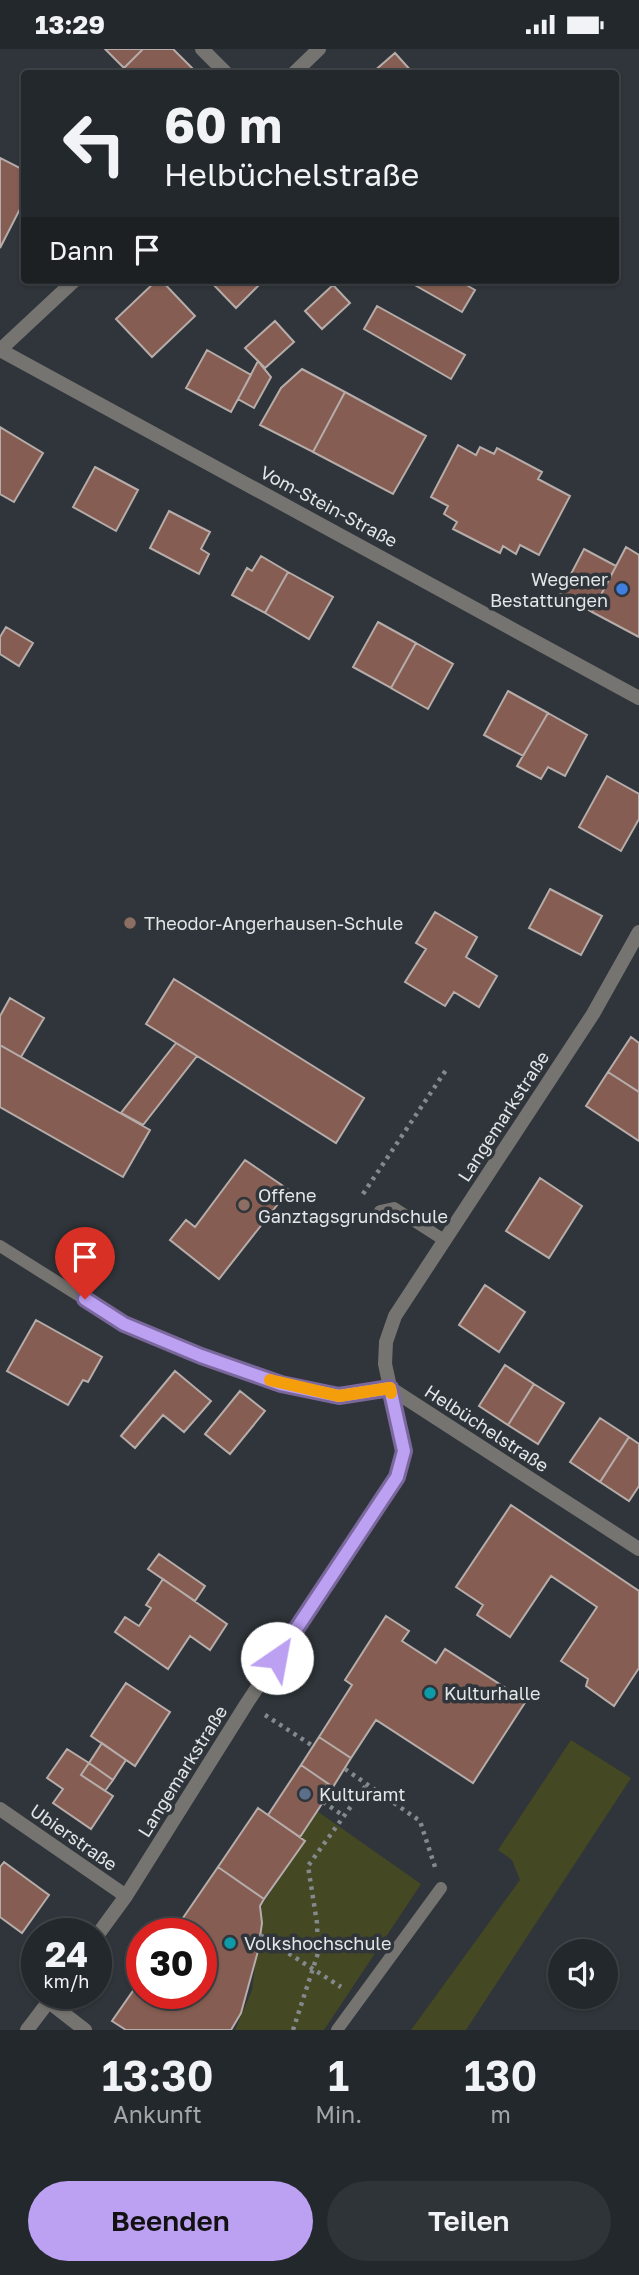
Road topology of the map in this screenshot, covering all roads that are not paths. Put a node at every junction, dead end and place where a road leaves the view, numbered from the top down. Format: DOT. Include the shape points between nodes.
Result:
graph roads {
  1 [pos="202,49"];
  2 [pos="319,49"];
  3 [pos="223,70"];
  4 [pos="296,70"];
  5 [pos="71,284"];
  6 [pos="0,350"];
  7 [pos="639,698"];
  8 [pos="639,932"];
  9 [pos="380,1211"];
  10 [pos="444,1240"];
  11 [pos="0,1246"];
  12 [pos="201,1356"];
  13 [pos="390,1388"];
  14 [pos="639,1549"];
  15 [pos="0,1809"];
  16 [pos="441,1888"];
  17 [pos="126,1896"];
  18 [pos="110,1918"];
  19 [pos="43,2009"];
  20 [pos="64,2009"];
  21 [pos="27,2030"];
  22 [pos="85,2030"];
  23 [pos="337,2030"];
  1 -- 3 [label="street"];
  2 -- 4 [label="street"];
  5 -- 6 [label="street"];
  6 -- 7 [label="street, Vom-Stein-Straße"];
  8 -- 10 [label="street, Langemarkstraße" via="593,1014"];
  9 -- 10 [label="lane" via="394,1207"];
  10 -- 13 [label="street, Langemarkstraße" via="395,1316 386,1342"];
  11 -- 12 [label="lane" via="124,1324"];
  12 -- 13 [label="street" via="281,1384 339,1396"];
  13 -- 14 [label="street, Helbüchelstraße"];
  13 -- 17 [label="street, Langemarkstraße" via="404,1451 397,1477"];
  15 -- 17 [label="street, Ubierstraße"];
  16 -- 23 [label="lane"];
  17 -- 18 [label="street, Langemarkstraße"];
  19 -- 21 [label="street"];
  20 -- 22 [label="street"];
}
